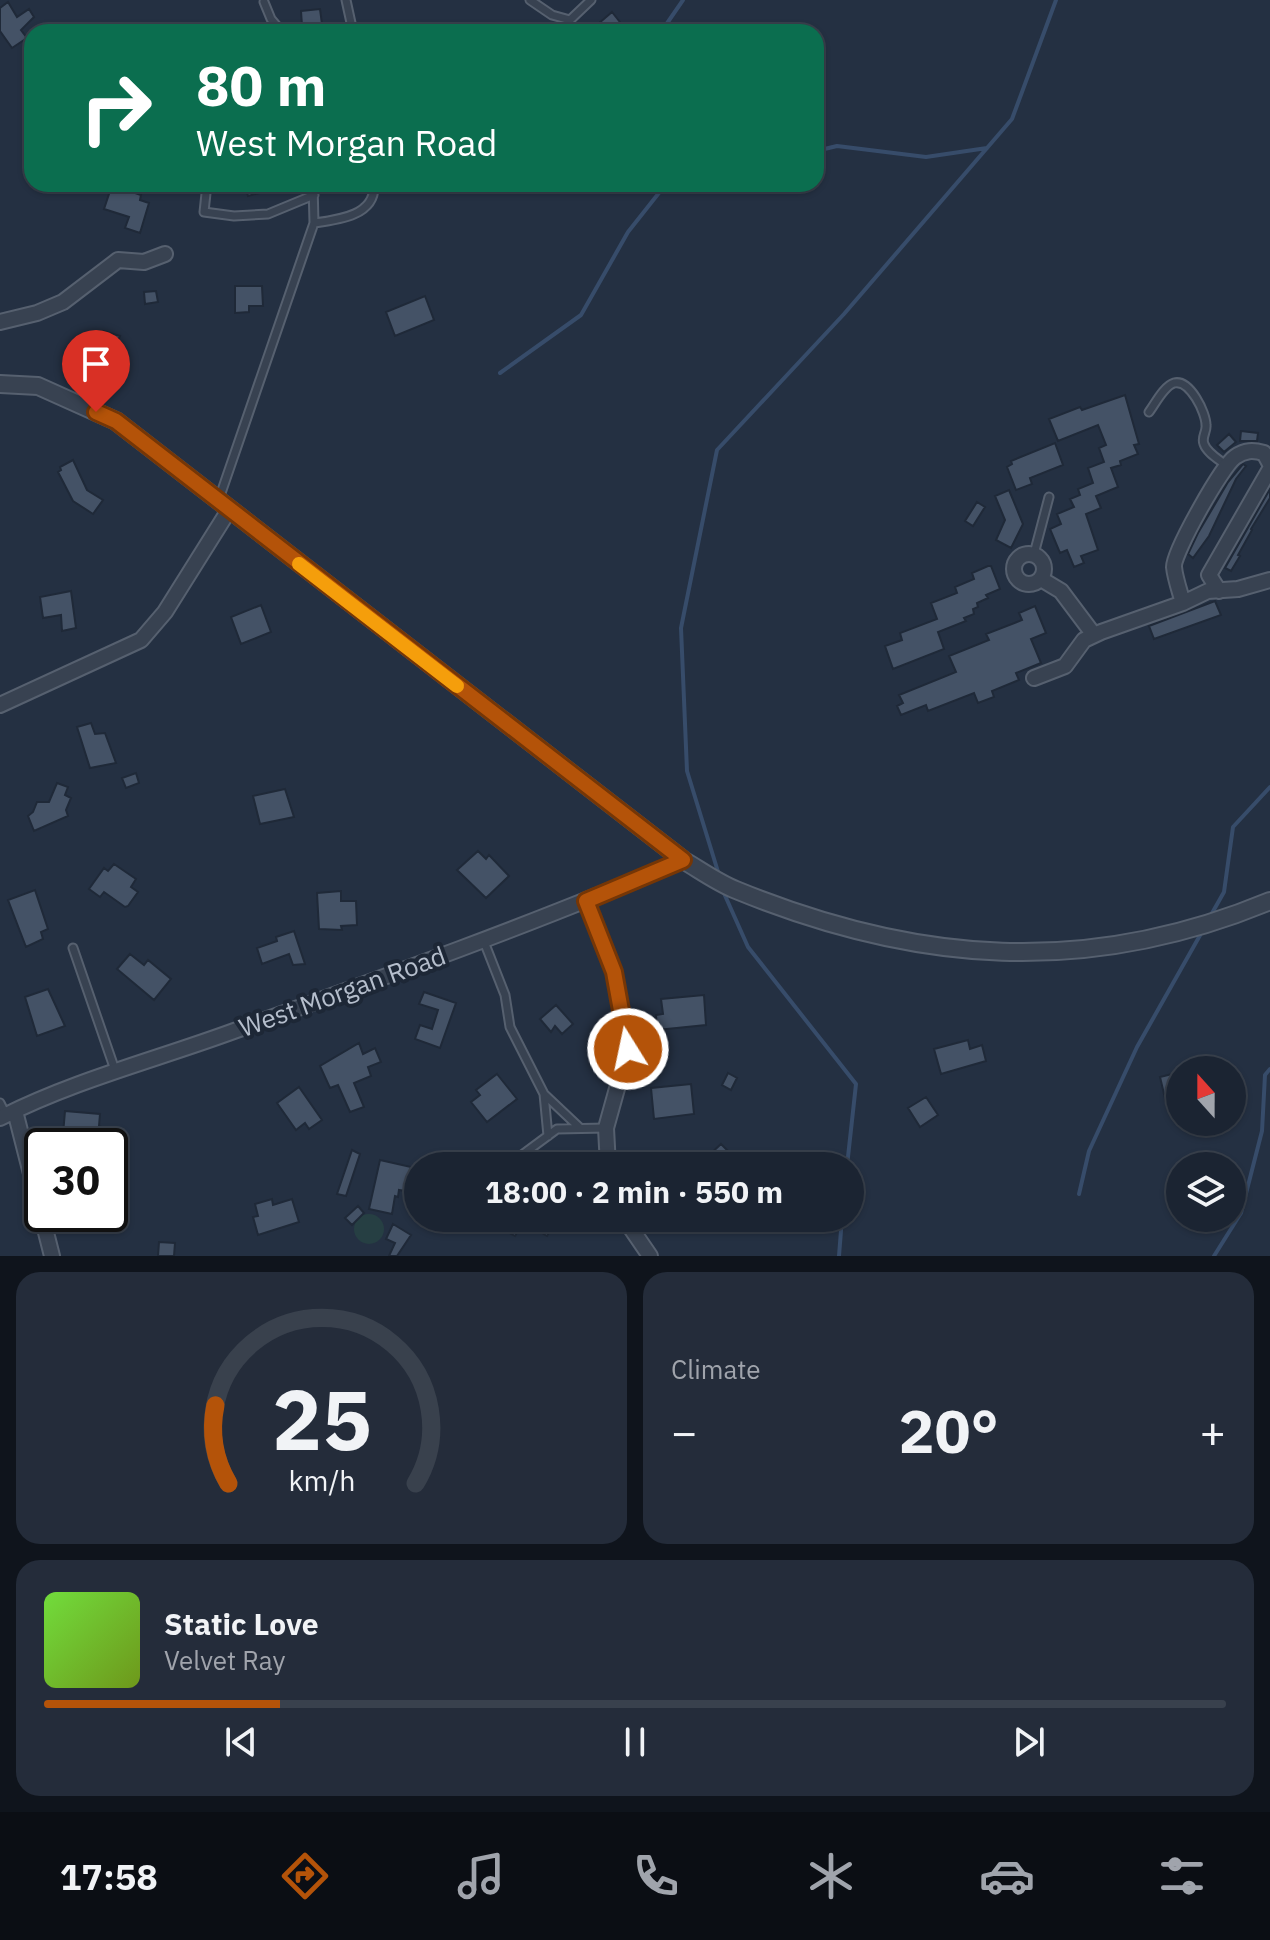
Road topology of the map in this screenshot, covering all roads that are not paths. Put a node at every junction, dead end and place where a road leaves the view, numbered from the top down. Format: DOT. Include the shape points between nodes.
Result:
graph roads {
  1 [pos="346,0"];
  2 [pos="530,0"];
  3 [pos="591,0"];
  4 [pos="264,2"];
  5 [pos="275,24"];
  6 [pos="351,24"];
  7 [pos="206,192"];
  8 [pos="314,192"];
  9 [pos="374,192"];
  10 [pos="314,195"];
  11 [pos="314,223"];
  12 [pos="165,254"];
  13 [pos="0,322"];
  14 [pos="0,384"];
  15 [pos="1149,412"];
  16 [pos="1227,466"];
  17 [pos="1270,466"];
  18 [pos="1049,497"];
  19 [pos="224,506"];
  20 [pos="1034,554"];
  21 [pos="1041,579"];
  22 [pos="1270,580"];
  23 [pos="1219,591"];
  24 [pos="1183,603"];
  25 [pos="1094,635"];
  26 [pos="1034,678"];
  27 [pos="0,705"];
  28 [pos="683,860"];
  29 [pos="586,901"];
  30 [pos="1270,901"];
  31 [pos="483,939"];
  32 [pos="73,948"];
  33 [pos="115,1070"];
  34 [pos="544,1094"];
  35 [pos="5,1112"];
  36 [pos="580,1128"];
  37 [pos="606,1128"];
  38 [pos="548,1136"];
  39 [pos="526,1152"];
  40 [pos="607,1152"];
  41 [pos="634,1232"];
  42 [pos="52,1256"];
  43 [pos="650,1256"];
  1 -- 6 [label="lane"];
  2 -- 3 [label="lane" via="570,20"];
  4 -- 5 [label="lane"];
  7 -- 10 [label="lane" via="204,212 234,216 268,214"];
  8 -- 10 [label="lane"];
  9 -- 11 [label="lane" via="363,209 347,218"];
  10 -- 11 [label="lane"];
  11 -- 19 [label="lane"];
  12 -- 13 [label="street" via="144,262 118,260 63,302"];
  14 -- 19 [label="street" via="38,386 116,421"];
  15 -- 16 [label="lane" via="1170,385 1185,385 1207,424 1205,446"];
  16 -- 17 [label="street" via="1250,449 1264,453"];
  16 -- 24 [label="street" via="1178,548 1173,565"];
  17 -- 23 [label="street" via="1209,575"];
  18 -- 20 [label="lane"];
  19 -- 27 [label="street" via="165,612 141,640"];
  19 -- 28 [label="street"];
  20 -- 21 [label="street" via="1044,564"];
  20 -- 21 [label="street" via="1019,556 1013,570 1027,584"];
  21 -- 25 [label="street" via="1061,591"];
  22 -- 23 [label="street"];
  23 -- 24 [label="street"];
  24 -- 25 [label="street"];
  25 -- 26 [label="street" via="1065,666"];
  28 -- 29 [label="street, West Morgan Road"];
  28 -- 30 [label="street" via="734,889 872,936 975,951 1079,950 1142,941 1185,932"];
  29 -- 31 [label="street, West Morgan Road"];
  29 -- 37 [label="street" via="614,972 628,1049"];
  31 -- 33 [label="street, West Morgan Road" via="231,1033"];
  31 -- 34 [label="lane" via="505,995 510,1027"];
  32 -- 33 [label="lane"];
  33 -- 35 [label="street, West Morgan Road"];
  34 -- 36 [label="lane"];
  34 -- 38 [label="lane"];
  35 -- 42 [label="street"];
  36 -- 37 [label="lane"];
  36 -- 38 [label="lane" via="557,1129"];
  37 -- 40 [label="street"];
  38 -- 39 [label="lane"];
  41 -- 43 [label="street"];
}
